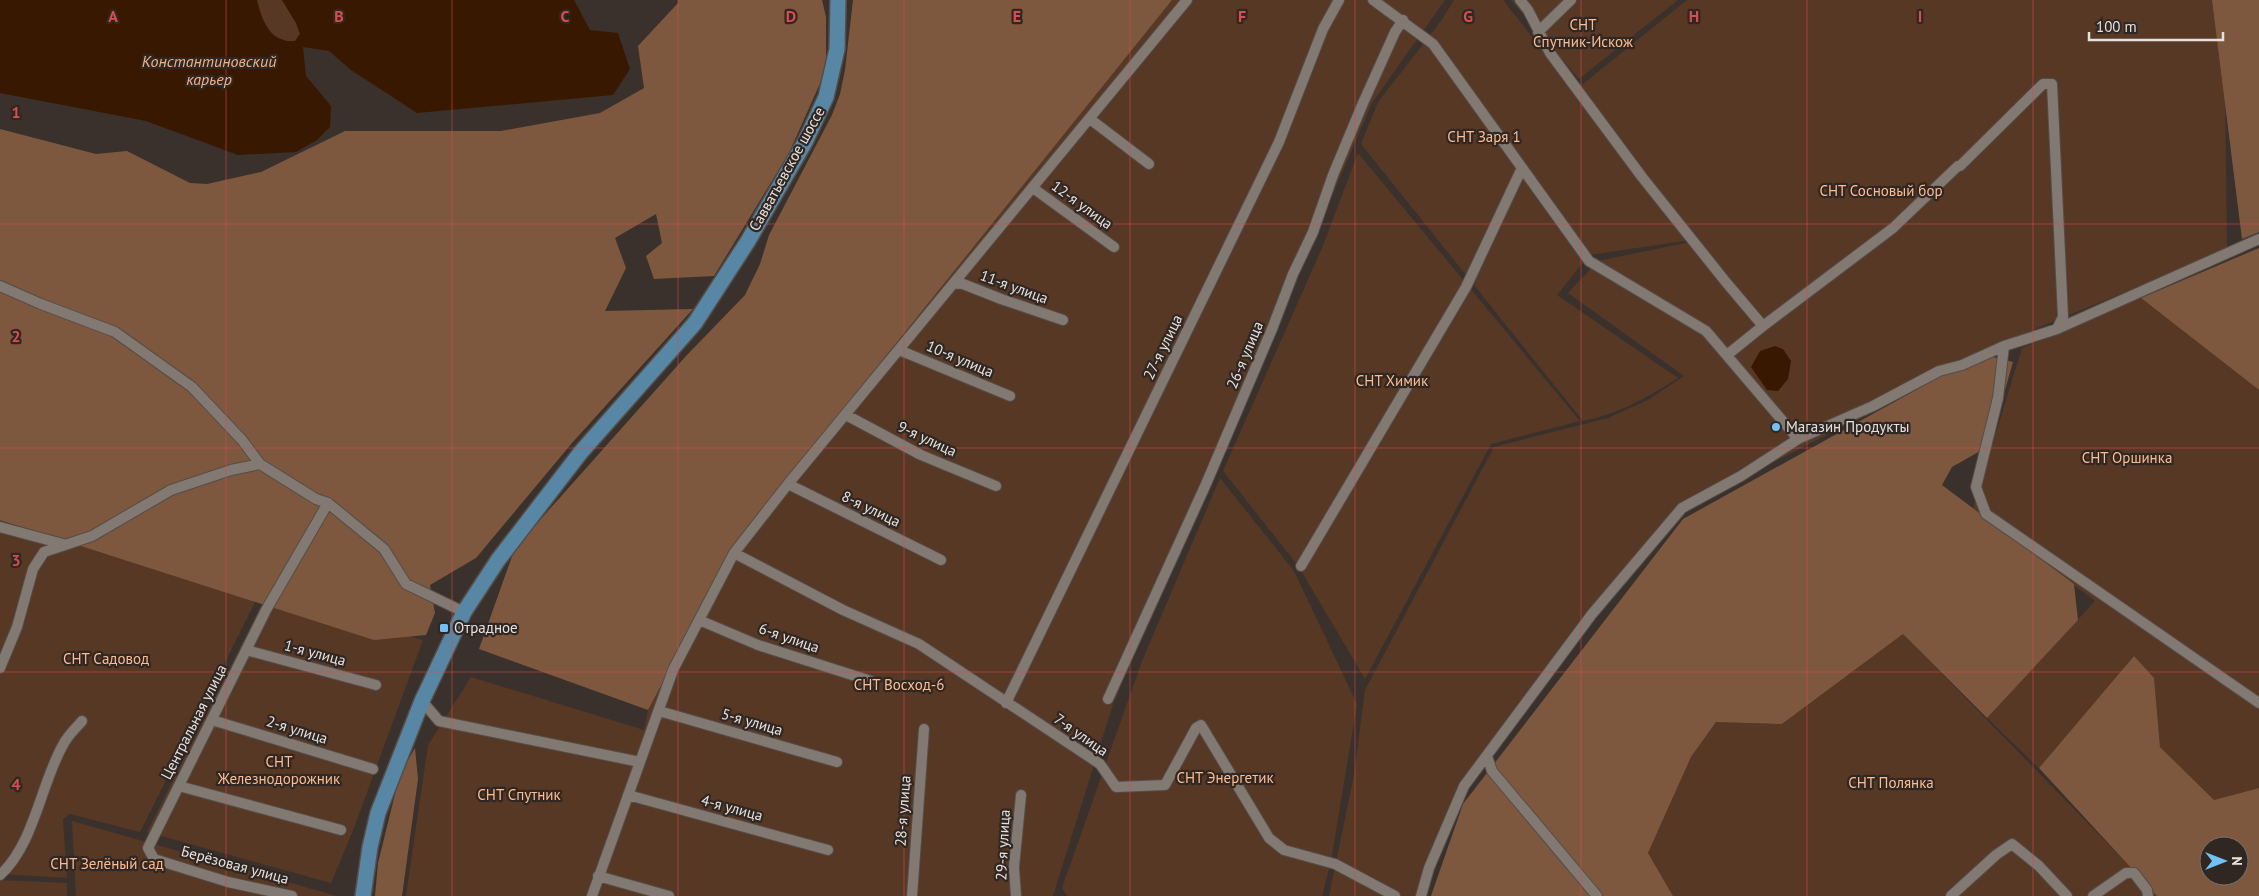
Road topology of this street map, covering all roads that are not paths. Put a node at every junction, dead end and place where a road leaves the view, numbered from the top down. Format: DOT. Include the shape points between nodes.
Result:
graph roads {
  1 [pos="838,0"];
  2 [pos="1187,0"];
  3 [pos="1339,0"];
  4 [pos="1373,0"];
  5 [pos="1520,0"];
  6 [pos="1571,0"];
  7 [pos="1403,20"];
  8 [pos="1538,32"];
  9 [pos="1090,119"];
  10 [pos="1149,164"];
  11 [pos="1522,168"];
  12 [pos="1033,188"];
  13 [pos="2259,239"];
  14 [pos="1114,247"];
  15 [pos="954,283"];
  16 [pos="0,286"];
  17 [pos="1064,320"];
  18 [pos="1763,326"];
  19 [pos="2058,329"];
  20 [pos="2004,346"];
  21 [pos="900,350"];
  22 [pos="1727,355"];
  23 [pos="1010,396"];
  24 [pos="846,415"];
  25 [pos="1798,439"];
  26 [pos="260,464"];
  27 [pos="788,484"];
  28 [pos="996,486"];
  29 [pos="328,503"];
  30 [pos="0,527"];
  31 [pos="63,544"];
  32 [pos="734,553"];
  33 [pos="941,560"];
  34 [pos="1301,566"];
  35 [pos="464,612"];
  36 [pos="699,620"];
  37 [pos="246,650"];
  38 [pos="0,668"];
  39 [pos="871,681"];
  40 [pos="376,685"];
  41 [pos="1108,699"];
  42 [pos="422,701"];
  43 [pos="1006,703"];
  44 [pos="2259,703"];
  45 [pos="659,711"];
  46 [pos="212,720"];
  47 [pos="82,721"];
  48 [pos="924,728"];
  49 [pos="1487,756"];
  50 [pos="640,762"];
  51 [pos="837,762"];
  52 [pos="373,769"];
  53 [pos="179,786"];
  54 [pos="628,795"];
  55 [pos="1022,795"];
  56 [pos="341,830"];
  57 [pos="148,848"];
  58 [pos="828,850"];
  59 [pos="0,875"];
  60 [pos="598,876"];
  61 [pos="292,896"];
  62 [pos="363,896"];
  63 [pos="592,896"];
  64 [pos="669,896"];
  65 [pos="912,896"];
  66 [pos="1016,896"];
  67 [pos="1395,896"];
  68 [pos="1421,896"];
  69 [pos="1596,896"];
  70 [pos="1950,896"];
  71 [pos="2067,896"];
  72 [pos="2093,896"];
  73 [pos="2148,896"];
  1 -- 35 [label="main road, Савватьевское шоссе" via="836,56 822,108 748,241 695,323 581,452 530,517"];
  2 -- 9 [label="street"];
  3 -- 43 [label="street, 27-я улица" via="1323,29 1279,142"];
  4 -- 7 [label="street"];
  5 -- 8 [label="street"];
  6 -- 8 [label="street"];
  7 -- 11 [label="street" via="1433,44"];
  7 -- 41 [label="street, 26-я улица" via="1363,103 1314,232 1293,274 1206,484"];
  8 -- 18 [label="street" via="1642,177"];
  9 -- 10 [label="street"];
  9 -- 12 [label="street"];
  11 -- 22 [label="street" via="1589,261 1706,331"];
  11 -- 34 [label="street" via="1466,287"];
  12 -- 14 [label="street, 12-я улица"];
  12 -- 15 [label="street"];
  13 -- 19 [label="street"];
  15 -- 17 [label="street, 11-я улица"];
  15 -- 21 [label="street"];
  16 -- 26 [label="street" via="115,332 192,387"];
  18 -- 19 [label="street" via="1893,228 2043,84 2052,84 2063,316"];
  18 -- 22 [label="street"];
  19 -- 20 [label="street"];
  20 -- 25 [label="street" via="1962,365 1939,371 1873,406"];
  20 -- 44 [label="street" via="1998,398 1976,487 1986,514"];
  21 -- 23 [label="street, 10-я улица"];
  21 -- 24 [label="street"];
  22 -- 25 [label="street"];
  24 -- 27 [label="street"];
  24 -- 28 [label="street, 9-я улица" via="921,455"];
  25 -- 49 [label="street" via="1741,476 1682,508 1592,614"];
  26 -- 29 [label="street" via="316,499"];
  26 -- 31 [label="street" via="171,490 92,536"];
  27 -- 32 [label="street"];
  27 -- 33 [label="street, 8-я улица"];
  29 -- 35 [label="street" via="384,549 406,584"];
  29 -- 37 [label="street, Центральная улица"];
  30 -- 31 [label="street"];
  31 -- 38 [label="street" via="44,552 33,569 17,627"];
  32 -- 36 [label="street"];
  32 -- 43 [label="street, 7-я улица" via="842,610 919,644"];
  35 -- 42 [label="main road, Савватьевское шоссе"];
  36 -- 39 [label="street, 6-я улица" via="758,645"];
  36 -- 45 [label="street" via="673,670"];
  37 -- 40 [label="street, 1-я улица"];
  37 -- 46 [label="street, Центральная улица"];
  42 -- 50 [label="street" via="439,721"];
  42 -- 62 [label="main road, Савватьевское шоссе" via="378,813"];
  43 -- 67 [label="street, 7-я улица" via="1100,764 1116,787 1164,785 1196,728 1201,725 1269,838 1284,850 1335,864"];
  45 -- 50 [label="street"];
  45 -- 51 [label="street, 5-я улица"];
  46 -- 52 [label="street, 2-я улица"];
  46 -- 53 [label="street, Центральная улица"];
  47 -- 59 [label="street" via="63,744 32,822 11,865"];
  48 -- 65 [label="street, 28-я улица"];
  49 -- 68 [label="street" via="1464,786 1429,868"];
  49 -- 69 [label="street" via="1492,771"];
  50 -- 54 [label="street"];
  53 -- 56 [label="street"];
  53 -- 57 [label="street, Центральная улица"];
  54 -- 58 [label="street, 4-я улица"];
  54 -- 60 [label="street"];
  55 -- 66 [label="street, 29-я улица" via="1014,867"];
  57 -- 61 [label="street, Берёзовая улица" via="154,859 228,882"];
  60 -- 63 [label="street"];
  60 -- 64 [label="street"];
  70 -- 71 [label="street" via="2012,844 2039,866"];
  72 -- 73 [label="street" via="2126,873 2134,873"];
}
